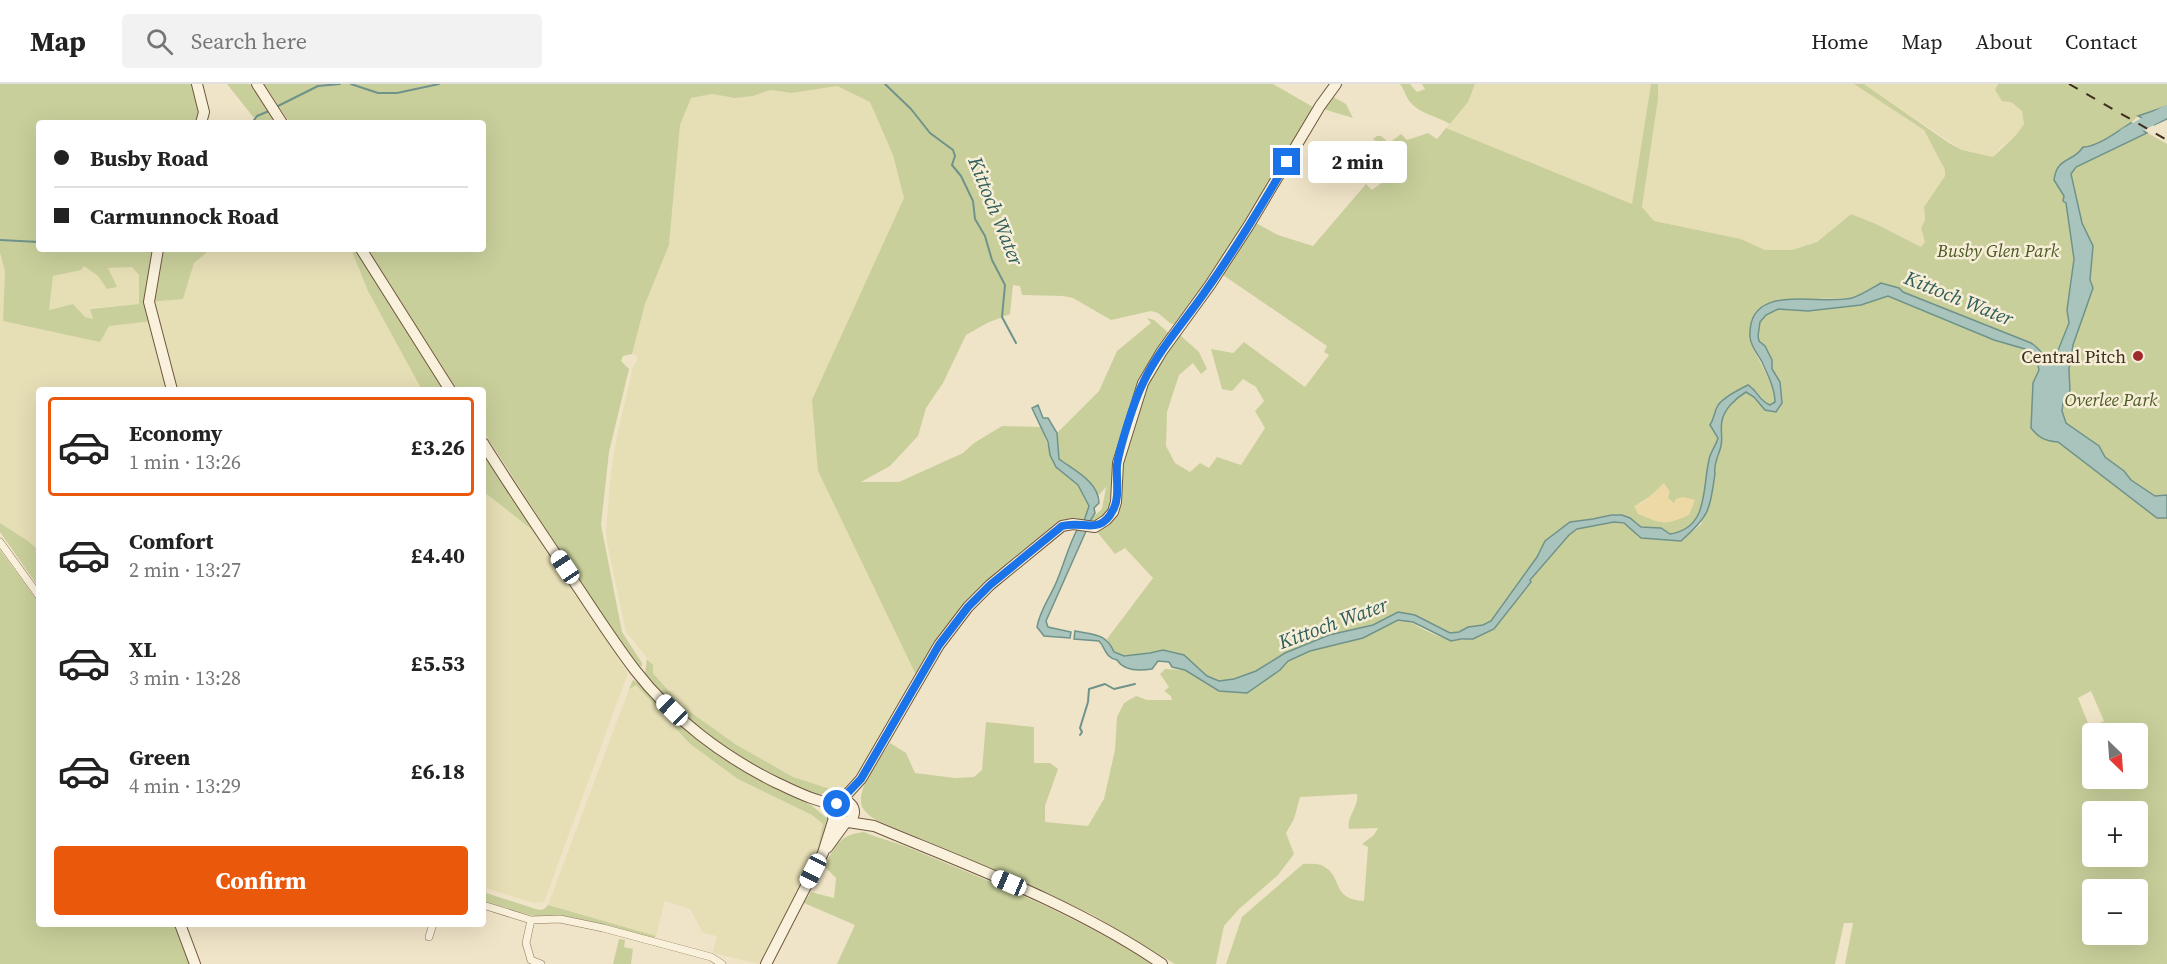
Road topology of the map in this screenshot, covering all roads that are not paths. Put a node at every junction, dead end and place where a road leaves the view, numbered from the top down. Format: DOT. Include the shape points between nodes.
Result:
graph roads {
  1 [pos="197,84"];
  2 [pos="257,84"];
  3 [pos="1336,84"];
  4 [pos="202,120"];
  5 [pos="280,120"];
  6 [pos="158,252"];
  7 [pos="363,252"];
  8 [pos="171,387"];
  9 [pos="448,387"];
  10 [pos="486,448"];
  11 [pos="0,542"];
  12 [pos="36,592"];
  13 [pos="861,779"];
  14 [pos="818,802"];
  15 [pos="838,803"];
  16 [pos="853,810"];
  17 [pos="834,817"];
  18 [pos="847,822"];
  19 [pos="874,826"];
  20 [pos="823,853"];
  21 [pos="486,906"];
  22 [pos="531,920"];
  23 [pos="181,927"];
  24 [pos="432,927"];
  25 [pos="429,937"];
  26 [pos="530,962"];
  27 [pos="195,964"];
  28 [pos="541,964"];
  29 [pos="722,964"];
  30 [pos="766,964"];
  31 [pos="1162,964"];
  1 -- 4 [label="main road" via="204,112"];
  2 -- 5 [label="main road"];
  3 -- 13 [label="main road" via="1251,222 1143,383 1118,464 1115,508 1101,524 1062,526 968,607 939,645"];
  6 -- 8 [label="main road" via="150,302"];
  7 -- 9 [label="main road"];
  10 -- 14 [label="main road" via="612,638 661,699 727,754"];
  11 -- 12 [label="street"];
  13 -- 15 [label="main road"];
  13 -- 16 [label="main road"];
  14 -- 15 [label="main road"];
  14 -- 17 [label="main road"];
  15 -- 16 [label="main road" via="847,803"];
  15 -- 17 [label="main road"];
  16 -- 18 [label="main road"];
  16 -- 19 [label="main road"];
  17 -- 18 [label="main road" via="841,823"];
  17 -- 20 [label="main road"];
  18 -- 19 [label="main road"];
  18 -- 20 [label="main road"];
  19 -- 31 [label="main road" via="1028,890 1104,928"];
  20 -- 30 [label="main road"];
  21 -- 22 [label="street"];
  22 -- 26 [label="street" via="526,943"];
  22 -- 29 [label="street" via="560,918 711,957"];
  23 -- 27 [label="main road"];
  24 -- 25 [label="street"];
  26 -- 28 [label="street"];
}
